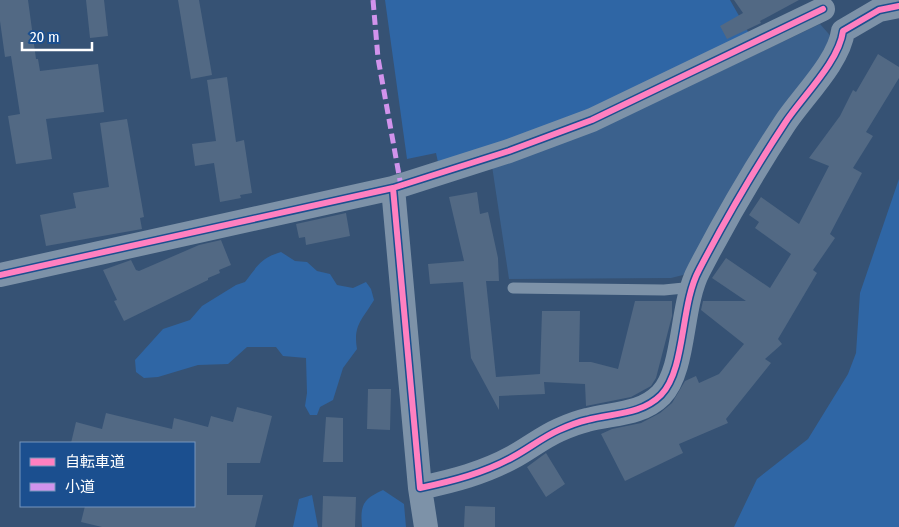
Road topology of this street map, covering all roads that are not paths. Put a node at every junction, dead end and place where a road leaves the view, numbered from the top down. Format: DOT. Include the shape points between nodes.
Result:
graph roads {
  1 [pos="820,4"];
  2 [pos="899,6"];
  3 [pos="842,31"];
  4 [pos="393,188"];
  5 [pos="0,276"];
  6 [pos="694,283"];
  7 [pos="513,288"];
  8 [pos="420,488"];
  9 [pos="426,527"];
  1 -- 3 [label="street"];
  1 -- 4 [label="street" via="592,120"];
  2 -- 3 [label="street" via="879,10"];
  3 -- 6 [label="street" via="837,50 785,123"];
  4 -- 5 [label="street"];
  4 -- 8 [label="street"];
  6 -- 7 [label="lane" via="684,288 664,290"];
  6 -- 8 [label="street" via="673,379 661,395 647,405 620,415 588,420 557,431 512,458 459,480"];
  8 -- 9 [label="street"];
}
